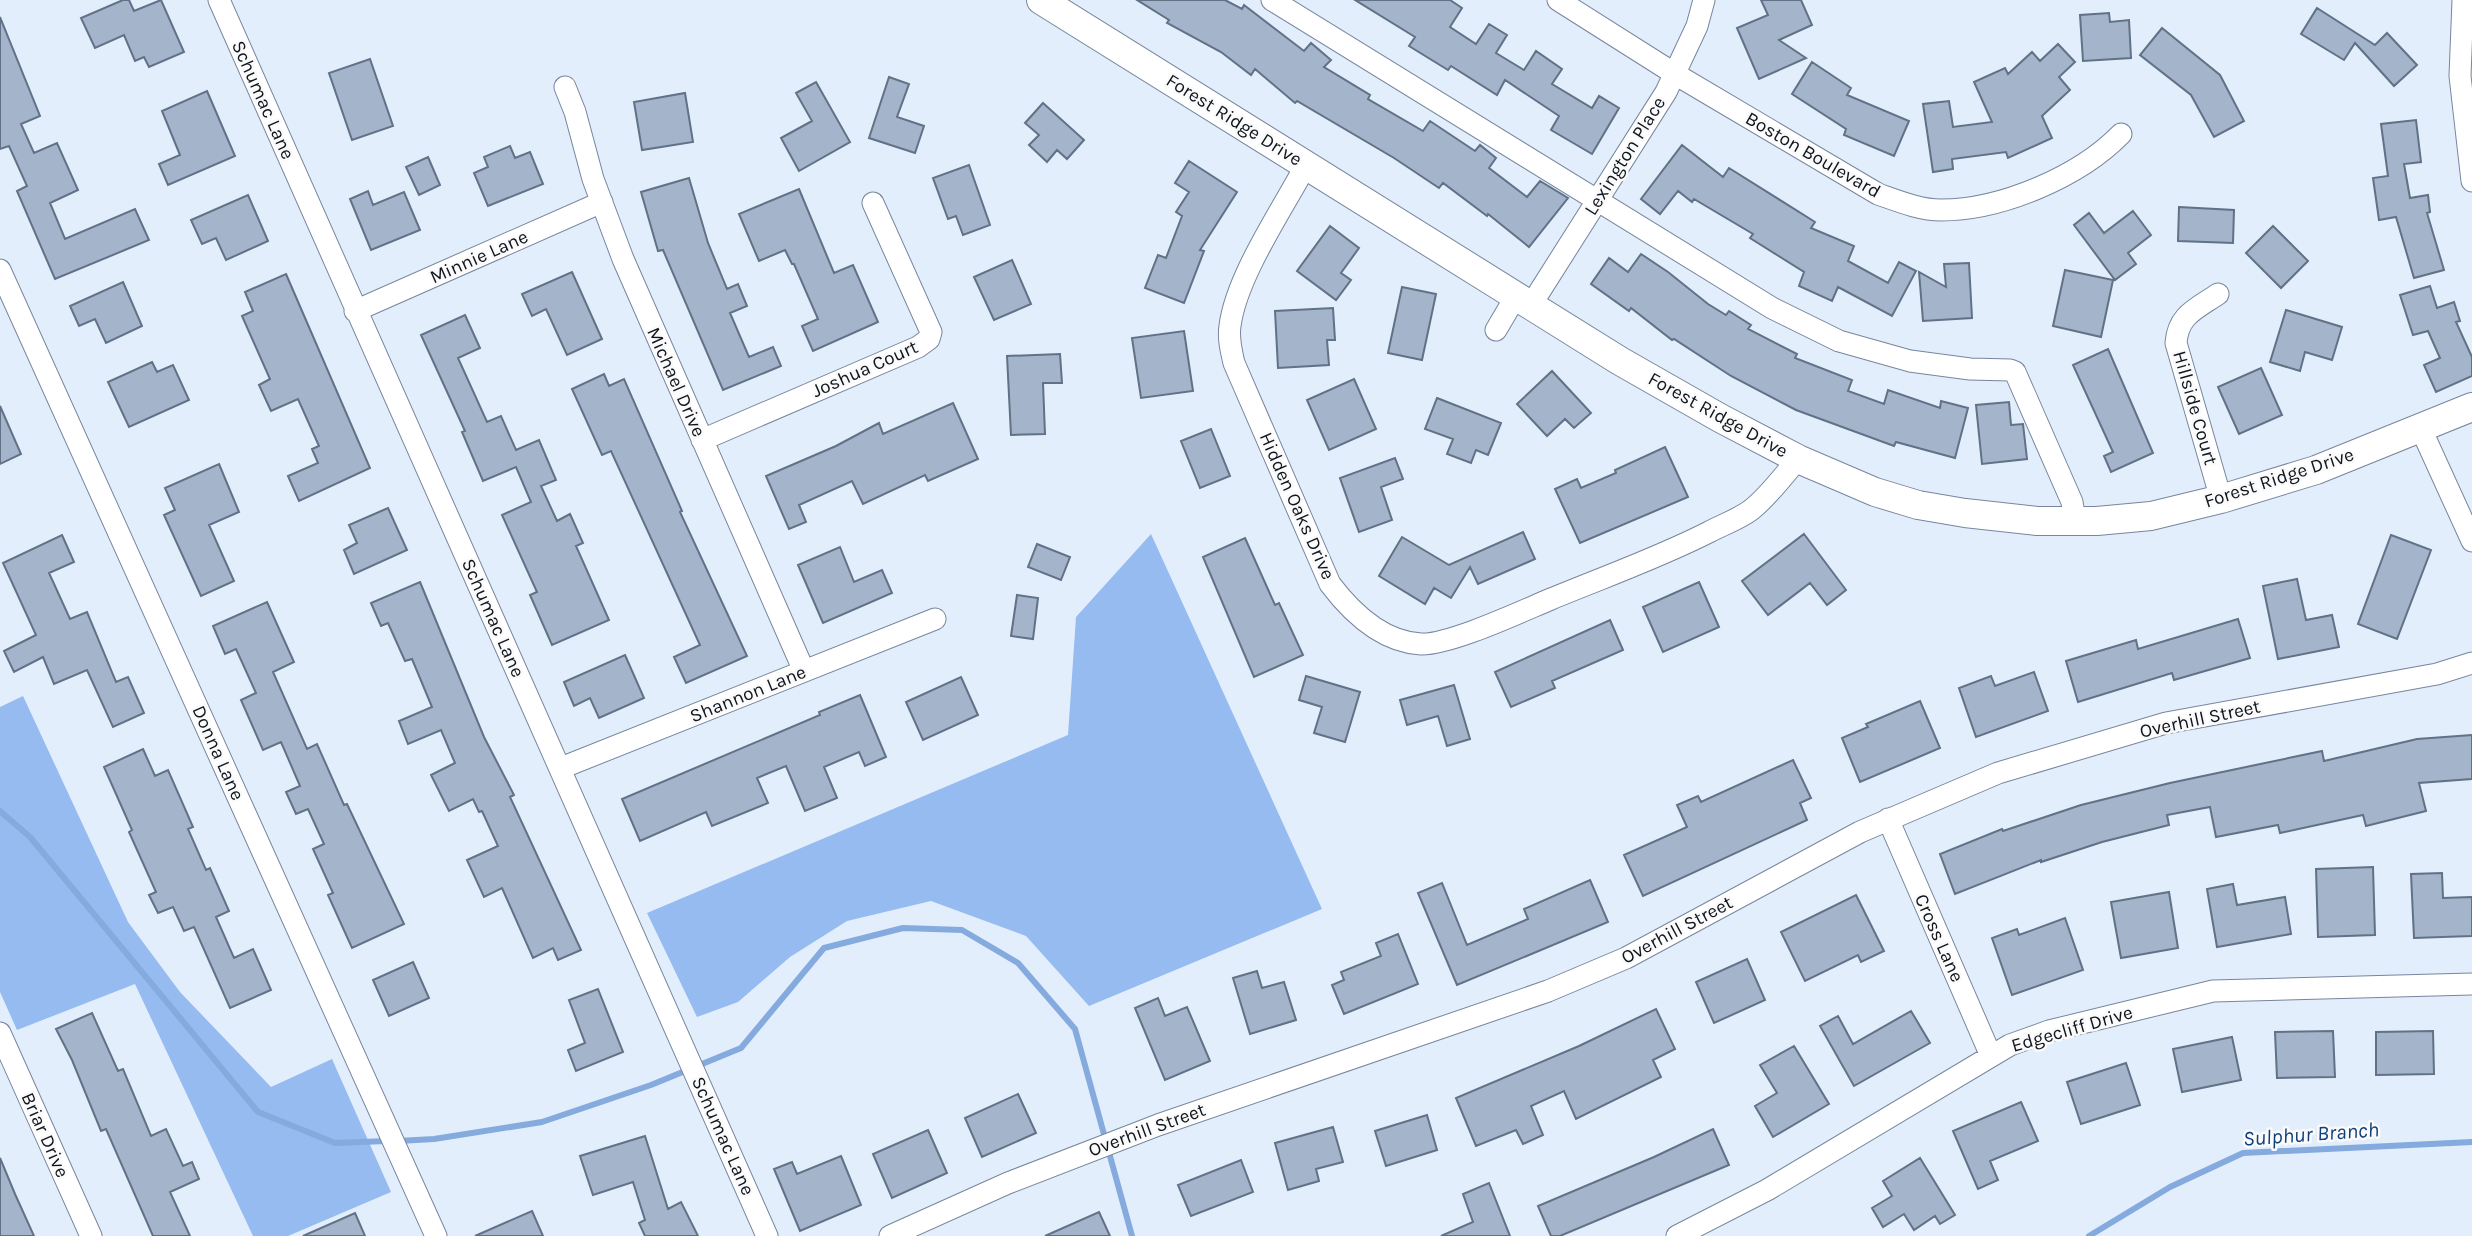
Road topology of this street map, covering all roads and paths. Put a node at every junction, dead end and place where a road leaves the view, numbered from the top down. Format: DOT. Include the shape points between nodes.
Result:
graph roads {
  1 [pos="219,0"];
  2 [pos="1041,0"];
  3 [pos="1272,0"];
  4 [pos="1558,0"];
  5 [pos="1704,0"];
  6 [pos="2463,0"];
  7 [pos="1675,74"];
  8 [pos="565,87"];
  9 [pos="2121,134"];
  10 [pos="1306,166"];
  11 [pos="2472,181"];
  12 [pos="602,202"];
  13 [pos="1597,202"];
  14 [pos="873,203"];
  15 [pos="0,271"];
  16 [pos="2218,295"];
  17 [pos="1523,300"];
  18 [pos="355,312"];
  19 [pos="1496,330"];
  20 [pos="2472,407"];
  21 [pos="2421,429"];
  22 [pos="702,440"];
  23 [pos="1798,458"];
  24 [pos="2221,499"];
  25 [pos="2075,521"];
  26 [pos="2472,541"];
  27 [pos="935,619"];
  28 [pos="2472,663"];
  29 [pos="804,671"];
  30 [pos="561,768"];
  31 [pos="1888,819"];
  32 [pos="2472,984"];
  33 [pos="0,1033"];
  34 [pos="1991,1056"];
  35 [pos="91,1236"];
  36 [pos="436,1236"];
  37 [pos="767,1236"];
  38 [pos="890,1236"];
  39 [pos="1677,1236"];
  1 -- 18 [label="street, Schumac Lane"];
  2 -- 10 [label="main road, Forest Ridge Drive"];
  3 -- 13 [label="street"];
  4 -- 7 [label="street, Boston Boulevard"];
  5 -- 7 [label="street, Lexington Place"];
  6 -- 11 [label="street" via="2460,76"];
  7 -- 9 [label="street, Boston Boulevard" via="1878,194 1939,211 2008,198 2053,181 2087,163"];
  7 -- 13 [label="street, Lexington Place"];
  8 -- 12 [label="street, Michael Drive"];
  10 -- 17 [label="main road, Forest Ridge Drive"];
  10 -- 23 [label="street, Hidden Oaks Drive" via="1241,284 1230,343 1234,363 1330,584 1368,625 1405,642 1424,644 1495,622 1678,547 1749,511"];
  12 -- 18 [label="street, Minnie Lane"];
  12 -- 22 [label="street, Michael Drive"];
  13 -- 17 [label="street, Lexington Place"];
  13 -- 25 [label="street" via="1772,308 1839,341 1910,361 2015,372 2073,502"];
  14 -- 22 [label="street, Joshua Court" via="931,332 929,340"];
  15 -- 36 [label="street, Donna Lane"];
  16 -- 24 [label="street, Hillside Court" via="2183,318 2176,343"];
  17 -- 19 [label="street, Lexington Place"];
  17 -- 23 [label="main road, Forest Ridge Drive" via="1631,367"];
  18 -- 30 [label="street, Schumac Lane"];
  20 -- 21 [label="main road, Forest Ridge Drive"];
  21 -- 24 [label="main road, Forest Ridge Drive" via="2316,470"];
  21 -- 26 [label="street"];
  22 -- 29 [label="street, Michael Drive"];
  23 -- 25 [label="main road, Forest Ridge Drive" via="1917,505 2037,521"];
  24 -- 25 [label="main road, Forest Ridge Drive" via="2151,516"];
  27 -- 29 [label="street, Shannon Lane"];
  28 -- 31 [label="street, Overhill Street" via="2437,674 2166,723 1998,773"];
  29 -- 30 [label="street, Shannon Lane"];
  30 -- 37 [label="street, Schumac Lane"];
  31 -- 34 [label="street, Cross Lane"];
  31 -- 38 [label="street, Overhill Street" via="1626,958 1548,991 1107,1144"];
  32 -- 34 [label="street, Edgecliff Drive" via="2213,990 2049,1031"];
  33 -- 35 [label="street, Briar Drive"];
  34 -- 39 [label="street, Edgecliff Drive" via="1766,1190"];
}
